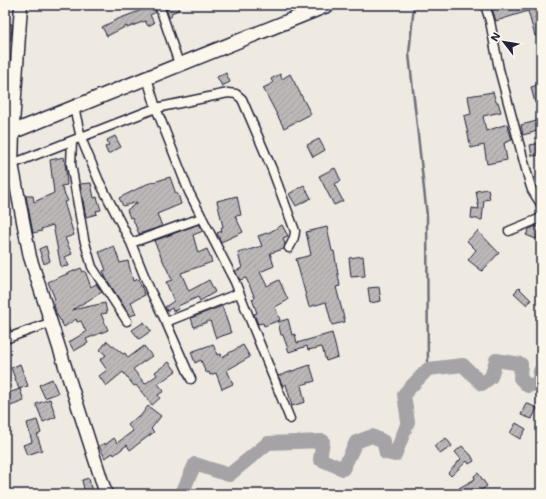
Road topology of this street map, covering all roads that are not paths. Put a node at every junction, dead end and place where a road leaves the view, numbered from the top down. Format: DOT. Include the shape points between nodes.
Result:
graph roads {
  1 [pos="21,5"];
  2 [pos="159,5"];
  3 [pos="309,5"];
  4 [pos="328,5"];
  5 [pos="485,5"];
  6 [pos="177,58"];
  7 [pos="147,78"];
  8 [pos="74,108"];
  9 [pos="156,108"];
  10 [pos="9,130"];
  11 [pos="81,138"];
  12 [pos="72,141"];
  13 [pos="12,164"];
  14 [pos="541,204"];
  15 [pos="201,218"];
  16 [pos="541,218"];
  17 [pos="510,231"];
  18 [pos="131,243"];
  19 [pos="289,248"];
  20 [pos="240,293"];
  21 [pos="127,321"];
  22 [pos="52,322"];
  23 [pos="166,322"];
  24 [pos="5,329"];
  25 [pos="7,338"];
  26 [pos="191,379"];
  27 [pos="290,419"];
  28 [pos="106,494"];
  1 -- 10 [label="street"];
  2 -- 6 [label="street"];
  3 -- 6 [label="main road"];
  4 -- 7 [label="main road"];
  5 -- 14 [label="street" via="520,151 532,190"];
  6 -- 10 [label="main road"];
  7 -- 8 [label="main road"];
  7 -- 9 [label="street"];
  8 -- 10 [label="main road"];
  8 -- 11 [label="street"];
  9 -- 11 [label="street"];
  9 -- 15 [label="street"];
  9 -- 19 [label="street" via="228,93 236,94 242,99 295,232"];
  10 -- 13 [label="street"];
  11 -- 12 [label="street"];
  11 -- 18 [label="street" via="99,181"];
  12 -- 13 [label="street"];
  12 -- 21 [label="street" via="71,164 84,239 92,267"];
  13 -- 22 [label="street" via="30,257"];
  15 -- 18 [label="street"];
  15 -- 20 [label="street"];
  16 -- 17 [label="street"];
  18 -- 23 [label="street"];
  20 -- 23 [label="street"];
  20 -- 27 [label="street"];
  22 -- 25 [label="street"];
  22 -- 28 [label="street"];
  23 -- 26 [label="street"];
  24 -- 25 [label="street"];
}
